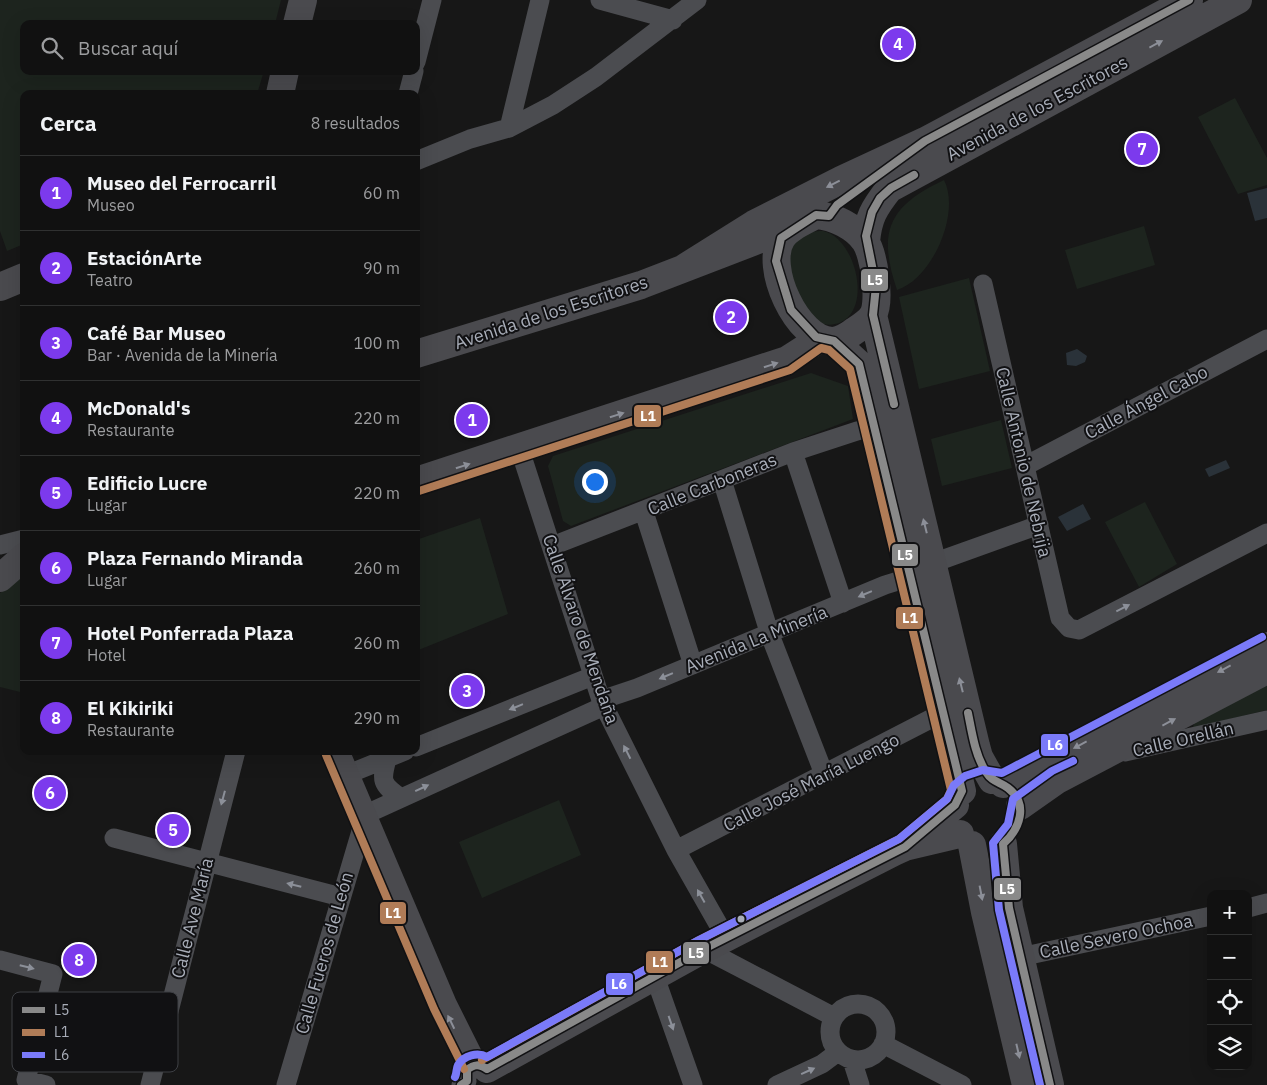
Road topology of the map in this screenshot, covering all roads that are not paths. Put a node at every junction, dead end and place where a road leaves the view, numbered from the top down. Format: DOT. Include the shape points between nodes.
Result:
graph roads {
  1 [pos="304,0"];
  2 [pos="432,0"];
  3 [pos="540,0"];
  4 [pos="600,0"];
  5 [pos="697,0"];
  6 [pos="1189,0"];
  7 [pos="1238,0"];
  8 [pos="651,7"];
  9 [pos="298,20"];
  10 [pos="673,20"];
  11 [pos="642,43"];
  12 [pos="420,46"];
  13 [pos="413,75"];
  14 [pos="409,90"];
  15 [pos="509,128"];
  16 [pos="925,141"];
  17 [pos="420,159"];
  18 [pos="829,216"];
  19 [pos="781,238"];
  20 [pos="866,242"];
  21 [pos="684,268"];
  22 [pos="20,278"];
  23 [pos="982,284"];
  24 [pos="0,286"];
  25 [pos="873,315"];
  26 [pos="825,339"];
  27 [pos="1267,339"];
  28 [pos="420,353"];
  29 [pos="874,427"];
  30 [pos="519,447"];
  31 [pos="794,452"];
  32 [pos="1025,466"];
  33 [pos="420,480"];
  34 [pos="722,480"];
  35 [pos="644,512"];
  36 [pos="1039,526"];
  37 [pos="1267,533"];
  38 [pos="20,540"];
  39 [pos="0,545"];
  40 [pos="552,546"];
  41 [pos="20,560"];
  42 [pos="933,563"];
  43 [pos="911,577"];
  44 [pos="0,578"];
  45 [pos="844,603"];
  46 [pos="770,635"];
  47 [pos="1267,646"];
  48 [pos="692,666"];
  49 [pos="1267,670"];
  50 [pos="593,676"];
  51 [pos="549,694"];
  52 [pos="603,703"];
  53 [pos="944,712"];
  54 [pos="1267,720"];
  55 [pos="557,726"];
  56 [pos="420,745"];
  57 [pos="235,755"];
  58 [pos="396,755"];
  59 [pos="1100,758"];
  60 [pos="387,759"];
  61 [pos="340,763"];
  62 [pos="824,774"];
  63 [pos="998,782"];
  64 [pos="401,798"];
  65 [pos="958,798"];
  66 [pos="1020,806"];
  67 [pos="363,818"];
  68 [pos="114,838"];
  69 [pos="966,840"];
  70 [pos="1004,844"];
  71 [pos="905,847"];
  72 [pos="676,850"];
  73 [pos="206,863"];
  74 [pos="341,897"];
  75 [pos="1267,903"];
  76 [pos="1252,907"];
  77 [pos="1207,917"];
  78 [pos="715,944"];
  79 [pos="1020,957"];
  80 [pos="0,960"];
  81 [pos="655,976"];
  82 [pos="48,992"];
  83 [pos="173,992"];
  84 [pos="834,1017"];
  85 [pos="883,1044"];
  86 [pos="845,1056"];
  87 [pos="28,1072"];
  88 [pos="153,1072"];
  89 [pos="474,1078"];
  90 [pos="46,1085"];
  91 [pos="150,1085"];
  92 [pos="286,1085"];
  93 [pos="693,1085"];
  94 [pos="777,1085"];
  95 [pos="860,1085"];
  96 [pos="962,1085"];
  97 [pos="1026,1085"];
  98 [pos="1050,1085"];
  1 -- 9 [label="main road"];
  2 -- 12 [label="street"];
  3 -- 15 [label="street"];
  4 -- 8 [label="street"];
  5 -- 10 [label="street"];
  6 -- 16 [label="main road, Avenida de los Escritores"];
  20 -- 7 [label="main road, Avenida de los Escritores, one-way" via="868,222 889,189"];
  8 -- 10 [label="street"];
  8 -- 11 [label="street"];
  10 -- 11 [label="street"];
  11 -- 15 [label="street" via="553,105"];
  13 -- 14 [label="street"];
  15 -- 17 [label="street"];
  16 -- 18 [label="main road, Avenida de los Escritores" via="837,205"];
  16 -- 21 [label="main road, Avenida de los Escritores, one-way" via="754,224"];
  18 -- 19 [label="main road" via="816,215"];
  18 -- 20 [label="main road"];
  19 -- 21 [label="main road, Avenida de los Escritores" via="763,238"];
  19 -- 26 [label="main road" via="776,262 791,310"];
  20 -- 25 [label="main road" via="875,276 877,302"];
  21 -- 28 [label="main road, Avenida de los Escritores" via="595,300"];
  22 -- 24 [label="main road"];
  23 -- 32 [label="street, Calle Antonio de Nebrija"];
  25 -- 26 [label="main road" via="848,335"];
  42 -- 25 [label="main road, one-way"];
  26 -- 29 [label="main road" via="859,364"];
  30 -- 26 [label="main road, one-way" via="787,360"];
  27 -- 32 [label="street, Calle Ángel Cabo"];
  29 -- 31 [label="street, Calle Carboneras"];
  29 -- 43 [label="main road"];
  33 -- 30 [label="main road, one-way"];
  30 -- 40 [label="street, Calle Álvaro de Mendaña"];
  31 -- 34 [label="street, Calle Carboneras"];
  31 -- 45 [label="street"];
  32 -- 36 [label="street, Calle Antonio de Nebrija"];
  34 -- 35 [label="street, Calle Carboneras"];
  34 -- 46 [label="street"];
  35 -- 40 [label="street, Calle Carboneras"];
  35 -- 48 [label="street"];
  36 -- 37 [label="street, Calle Antonio de Nebrija, one-way" via="1060,618 1069,628 1079,630"];
  36 -- 42 [label="street"];
  38 -- 39 [label="street"];
  40 -- 50 [label="street, Calle Álvaro de Mendaña"];
  41 -- 44 [label="main road"];
  63 -- 42 [label="main road, one-way" via="979,757"];
  43 -- 45 [label="street, Avenida La Minería, one-way"];
  43 -- 53 [label="main road"];
  45 -- 46 [label="street, Avenida La Minería"];
  46 -- 48 [label="street, Avenida La Minería"];
  46 -- 62 [label="street"];
  47 -- 63 [label="main road, one-way"];
  48 -- 52 [label="street, Avenida La Minería, one-way"];
  59 -- 49 [label="main road, one-way"];
  50 -- 51 [label="street"];
  50 -- 52 [label="street, Calle Álvaro de Mendaña"];
  51 -- 55 [label="street" via="560,696 566,705 566,713"];
  51 -- 56 [label="street, one-way"];
  52 -- 55 [label="street, Avenida La Minería"];
  72 -- 52 [label="street, Calle Álvaro de Mendaña, one-way"];
  53 -- 62 [label="street, Calle José María Luengo"];
  53 -- 65 [label="main road"];
  54 -- 59 [label="street, Calle Orellán"];
  64 -- 55 [label="street, Avenida La Minería, one-way"];
  57 -- 73 [label="street, Calle Ave María, one-way"];
  58 -- 60 [label="street"];
  59 -- 66 [label="main road" via="1057,780"];
  60 -- 61 [label="street"];
  60 -- 64 [label="street" via="382,777 386,788"];
  61 -- 67 [label="main road"];
  62 -- 72 [label="street, Calle José María Luengo"];
  63 -- 65 [label="main road" via="978,782"];
  63 -- 66 [label="main road" via="1014,793"];
  64 -- 67 [label="street, Avenida La Minería"];
  65 -- 69 [label="main road" via="955,825"];
  65 -- 71 [label="main road"];
  66 -- 70 [label="main road" via="1018,828"];
  67 -- 74 [label="street, Calle Fueros de León"];
  89 -- 67 [label="main road, one-way"];
  68 -- 73 [label="street"];
  69 -- 70 [label="main road" via="990,848"];
  69 -- 71 [label="main road"];
  69 -- 97 [label="main road, one-way"];
  70 -- 79 [label="main road" via="1009,908"];
  71 -- 78 [label="main road"];
  78 -- 72 [label="street, Calle Álvaro de Mendaña, one-way"];
  74 -- 73 [label="street, one-way"];
  73 -- 83 [label="street, Calle Ave María"];
  74 -- 92 [label="street, Calle Fueros de León"];
  75 -- 76 [label="street"];
  77 -- 79 [label="street, Calle Severo Ochoa"];
  78 -- 81 [label="main road"];
  78 -- 84 [label="street"];
  79 -- 98 [label="main road"];
  80 -- 82 [label="street, one-way" via="53,974"];
  81 -- 89 [label="main road"];
  81 -- 93 [label="street, one-way"];
  84 -- 85 [label="street" via="846,1006 863,1004 871,1007 883,1020"];
  84 -- 86 [label="street" via="830,1036"];
  85 -- 86 [label="street" via="873,1055 859,1060"];
  85 -- 96 [label="street"];
  94 -- 86 [label="street, one-way"];
  86 -- 95 [label="street"];
  87 -- 90 [label="street, one-way" via="26,1080"];
  88 -- 91 [label="street, Calle Ave María"];
}
